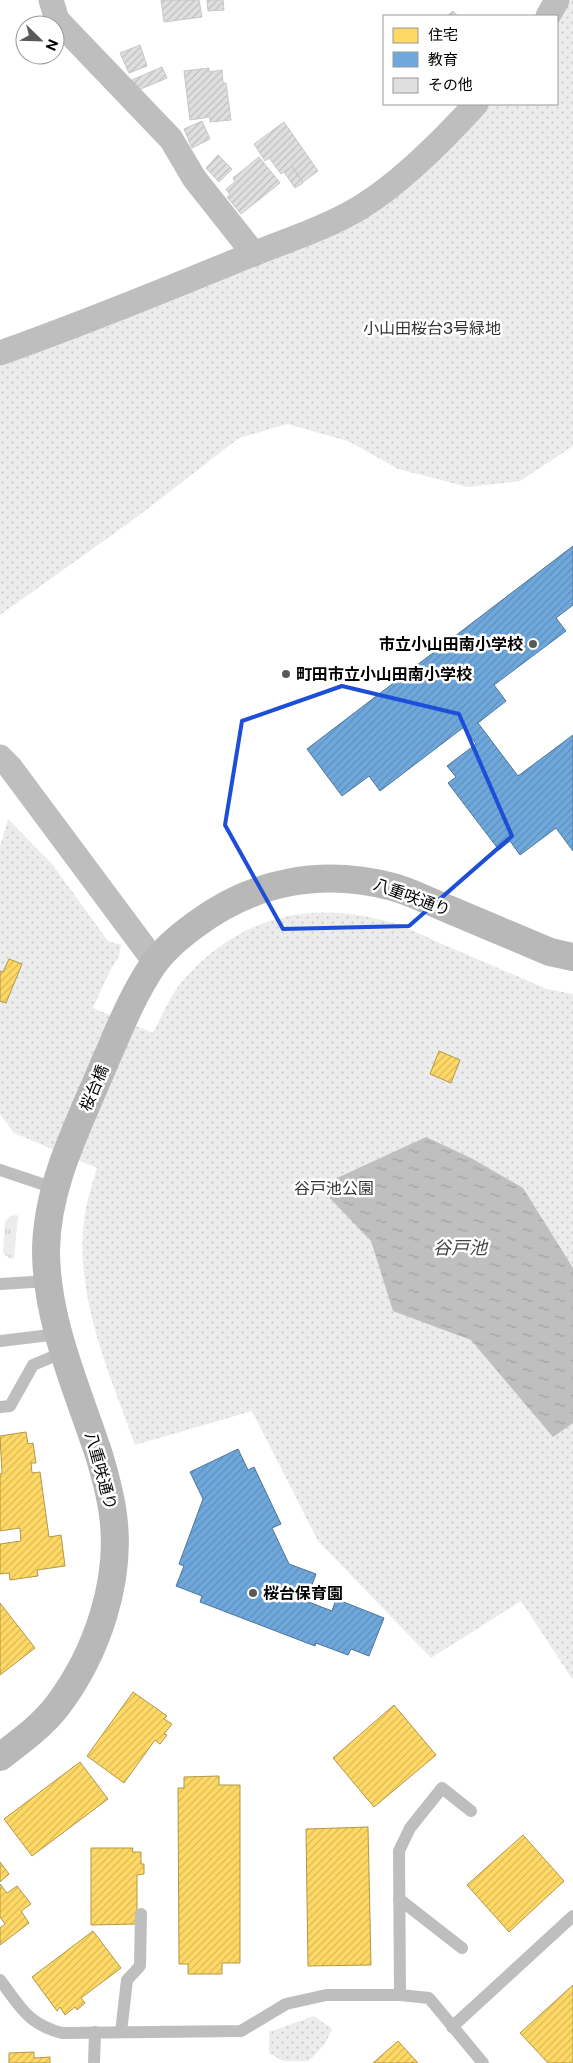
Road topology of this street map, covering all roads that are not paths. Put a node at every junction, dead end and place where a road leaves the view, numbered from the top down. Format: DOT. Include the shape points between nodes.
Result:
graph roads {
  1 [pos="51,0"];
  2 [pos="556,0"];
  3 [pos="548,15"];
  4 [pos="475,105"];
  5 [pos="254,254"];
  6 [pos="0,353"];
  7 [pos="0,757"];
  8 [pos="573,958"];
  9 [pos="155,962"];
  10 [pos="123,1020"];
  11 [pos="66,1155"];
  12 [pos="0,1170"];
  13 [pos="54,1188"];
  14 [pos="48,1281"];
  15 [pos="0,1284"];
  16 [pos="0,1341"];
  17 [pos="62,1343"];
  18 [pos="0,1407"];
  19 [pos="0,1757"];
  20 [pos="471,1811"];
  21 [pos="399,1899"];
  22 [pos="141,1914"];
  23 [pos="573,1916"];
  24 [pos="462,1948"];
  25 [pos="0,1980"];
  26 [pos="400,1995"];
  27 [pos="452,2027"];
  28 [pos="95,2032"];
  29 [pos="121,2032"];
  30 [pos="94,2063"];
  31 [pos="483,2063"];
  1 -- 5 [label="street" via="57,20 171,139 194,178"];
  2 -- 3 [label="street"];
  4 -- 5 [label="street" via="385,190 360,207"];
  5 -- 6 [label="street"];
  7 -- 9 [label="street"];
  8 -- 9 [label="street, 八重咲通り" via="550,952 397,888 361,880 321,879 280,884 243,895 208,915"];
  9 -- 10 [label="street, 八重咲通り" via="136,991"];
  10 -- 11 [label="street, 桜台橋"];
  11 -- 13 [label="street, 八重咲通り"];
  12 -- 13 [label="lane"];
  13 -- 14 [label="street, 八重咲通り" via="47,1228"];
  14 -- 15 [label="lane"];
  14 -- 17 [label="street, 八重咲通り"];
  16 -- 17 [label="lane"];
  17 -- 18 [label="lane" via="33,1365 10,1406"];
  17 -- 19 [label="street, 八重咲通り" via="101,1462 114,1515 113,1569 108,1599 89,1654 77,1677 37,1727"];
  20 -- 21 [label="lane" via="442,1788 410,1828 399,1851"];
  21 -- 24 [label="lane"];
  21 -- 26 [label="lane"];
  22 -- 29 [label="lane" via="140,1966 126,1980"];
  23 -- 27 [label="lane"];
  25 -- 28 [label="lane" via="30,2019 44,2029 62,2033"];
  26 -- 27 [label="lane" via="428,1998"];
  26 -- 29 [label="lane" via="326,1995 286,2004 241,2031"];
  27 -- 31 [label="lane"];
  28 -- 29 [label="lane"];
  28 -- 30 [label="lane"];
}
